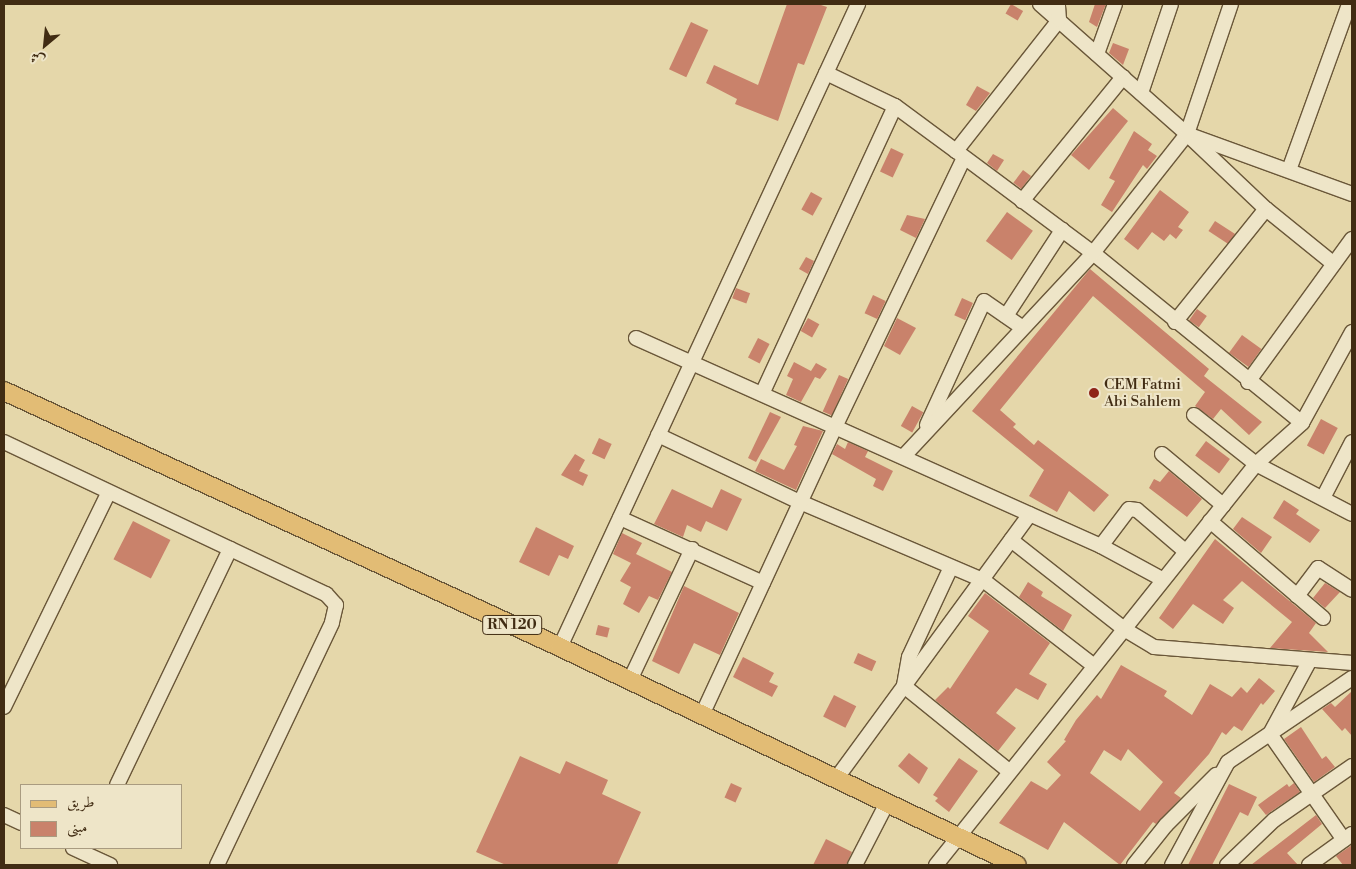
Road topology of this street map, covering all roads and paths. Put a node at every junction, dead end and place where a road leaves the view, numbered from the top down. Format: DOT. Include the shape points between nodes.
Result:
graph roads {
  1 [pos="858,4"];
  2 [pos="1040,4"];
  3 [pos="1058,4"];
  4 [pos="1115,4"];
  5 [pos="1171,4"];
  6 [pos="1231,4"];
  7 [pos="1349,4"];
  8 [pos="1058,20"];
  9 [pos="1097,54"];
  10 [pos="826,73"];
  11 [pos="1123,77"];
  12 [pos="1141,93"];
  13 [pos="895,106"];
  14 [pos="1187,134"];
  15 [pos="960,155"];
  16 [pos="1289,170"];
  17 [pos="1352,194"];
  18 [pos="1022,201"];
  19 [pos="1266,209"];
  20 [pos="1062,230"];
  21 [pos="1352,239"];
  22 [pos="1093,253"];
  23 [pos="1334,264"];
  24 [pos="1006,316"];
  25 [pos="1175,322"];
  26 [pos="1023,328"];
  27 [pos="1352,332"];
  28 [pos="636,338"];
  29 [pos="692,363"];
  30 [pos="1248,382"];
  31 [pos="4,391"];
  32 [pos="762,394"];
  33 [pos="1194,415"];
  34 [pos="1302,423"];
  35 [pos="835,427"];
  36 [pos="658,435"];
  37 [pos="922,437"];
  38 [pos="4,442"];
  39 [pos="1352,442"];
  40 [pos="1162,454"];
  41 [pos="903,457"];
  42 [pos="1256,464"];
  43 [pos="109,492"];
  44 [pos="1324,498"];
  45 [pos="800,502"];
  46 [pos="1223,505"];
  47 [pos="1030,514"];
  48 [pos="1352,514"];
  49 [pos="620,518"];
  50 [pos="1210,520"];
  51 [pos="1011,540"];
  52 [pos="1101,546"];
  53 [pos="230,549"];
  54 [pos="692,549"];
  55 [pos="1185,551"];
  56 [pos="951,567"];
  57 [pos="983,580"];
  58 [pos="1162,580"];
  59 [pos="763,583"];
  60 [pos="1352,590"];
  61 [pos="1297,596"];
  62 [pos="1323,618"];
  63 [pos="1124,629"];
  64 [pos="560,647"];
  65 [pos="1310,660"];
  66 [pos="1352,663"];
  67 [pos="1093,665"];
  68 [pos="1352,678"];
  69 [pos="630,680"];
  70 [pos="904,686"];
  71 [pos="4,707"];
  72 [pos="702,714"];
  73 [pos="1270,734"];
  74 [pos="1228,762"];
  75 [pos="1352,766"];
  76 [pos="1009,771"];
  77 [pos="836,779"];
  78 [pos="117,784"];
  79 [pos="1312,794"];
  80 [pos="887,803"];
  81 [pos="4,815"];
  82 [pos="20,823"];
  83 [pos="956,836"];
  84 [pos="1348,837"];
  85 [pos="81,853"];
  86 [pos="939,864"];
  87 [pos="110,865"];
  88 [pos="217,865"];
  89 [pos="855,865"];
  90 [pos="1017,865"];
  91 [pos="1134,865"];
  92 [pos="1172,865"];
  93 [pos="1227,865"];
  94 [pos="1309,865"];
  1 -- 10 [label="street"];
  2 -- 8 [label="street"];
  3 -- 8 [label="street"];
  4 -- 9 [label="street"];
  5 -- 12 [label="street"];
  6 -- 14 [label="street"];
  7 -- 16 [label="street"];
  8 -- 9 [label="street"];
  8 -- 15 [label="street"];
  9 -- 11 [label="street"];
  10 -- 13 [label="street"];
  10 -- 29 [label="street"];
  11 -- 12 [label="street"];
  11 -- 18 [label="street"];
  12 -- 14 [label="street"];
  13 -- 15 [label="street"];
  13 -- 32 [label="street"];
  14 -- 16 [label="street"];
  14 -- 19 [label="street"];
  14 -- 22 [label="street"];
  15 -- 18 [label="street"];
  15 -- 35 [label="street"];
  16 -- 17 [label="street"];
  18 -- 20 [label="street"];
  19 -- 23 [label="street"];
  19 -- 25 [label="street"];
  20 -- 22 [label="street"];
  20 -- 24 [label="street"];
  21 -- 23 [label="street"];
  22 -- 25 [label="street"];
  22 -- 26 [label="street"];
  23 -- 30 [label="street"];
  24 -- 26 [label="street"];
  24 -- 37 [label="street" via="984,301"];
  25 -- 30 [label="street"];
  26 -- 37 [label="street"];
  27 -- 34 [label="street"];
  28 -- 29 [label="street"];
  29 -- 32 [label="street"];
  29 -- 36 [label="street"];
  30 -- 34 [label="street"];
  31 -- 64 [label="main road, RN 120"];
  32 -- 35 [label="street"];
  33 -- 42 [label="street"];
  34 -- 42 [label="street"];
  35 -- 41 [label="street"];
  35 -- 45 [label="street"];
  36 -- 45 [label="street"];
  36 -- 49 [label="street"];
  37 -- 41 [label="street"];
  38 -- 43 [label="street"];
  39 -- 44 [label="street"];
  40 -- 46 [label="street"];
  41 -- 47 [label="street"];
  42 -- 44 [label="street"];
  42 -- 46 [label="street"];
  43 -- 53 [label="street"];
  43 -- 71 [label="street"];
  44 -- 48 [label="street"];
  45 -- 56 [label="street"];
  45 -- 59 [label="street"];
  46 -- 50 [label="street"];
  47 -- 51 [label="street"];
  47 -- 52 [label="street"];
  49 -- 54 [label="street"];
  49 -- 64 [label="street"];
  50 -- 55 [label="street"];
  50 -- 61 [label="street"];
  51 -- 57 [label="street"];
  51 -- 63 [label="street"];
  52 -- 55 [label="street" via="1129,509 1137,510"];
  52 -- 58 [label="street"];
  53 -- 78 [label="street"];
  53 -- 88 [label="street" via="326,594 336,605 332,623"];
  54 -- 59 [label="street"];
  54 -- 69 [label="street"];
  55 -- 58 [label="street"];
  56 -- 57 [label="street"];
  56 -- 70 [label="street" via="908,657"];
  57 -- 67 [label="street"];
  57 -- 70 [label="street"];
  58 -- 63 [label="street"];
  59 -- 72 [label="street"];
  60 -- 61 [label="street" via="1318,568"];
  61 -- 62 [label="street"];
  63 -- 65 [label="street" via="1154,647 1175,651"];
  63 -- 67 [label="street"];
  64 -- 69 [label="main road, RN 120"];
  65 -- 66 [label="street"];
  65 -- 73 [label="street"];
  67 -- 76 [label="street"];
  68 -- 73 [label="street"];
  69 -- 72 [label="main road, RN 120"];
  70 -- 76 [label="street"];
  70 -- 77 [label="street"];
  72 -- 77 [label="main road, RN 120"];
  73 -- 74 [label="street"];
  73 -- 79 [label="street"];
  74 -- 91 [label="street" via="1166,825"];
  74 -- 92 [label="street"];
  75 -- 79 [label="street"];
  76 -- 83 [label="street"];
  77 -- 80 [label="main road, RN 120"];
  79 -- 84 [label="street"];
  79 -- 93 [label="street" via="1274,820"];
  80 -- 83 [label="main road, RN 120"];
  80 -- 89 [label="street"];
  81 -- 82 [label="street"];
  83 -- 86 [label="street"];
  83 -- 90 [label="main road, RN 120"];
  84 -- 94 [label="street"];
  85 -- 87 [label="street"];
}
